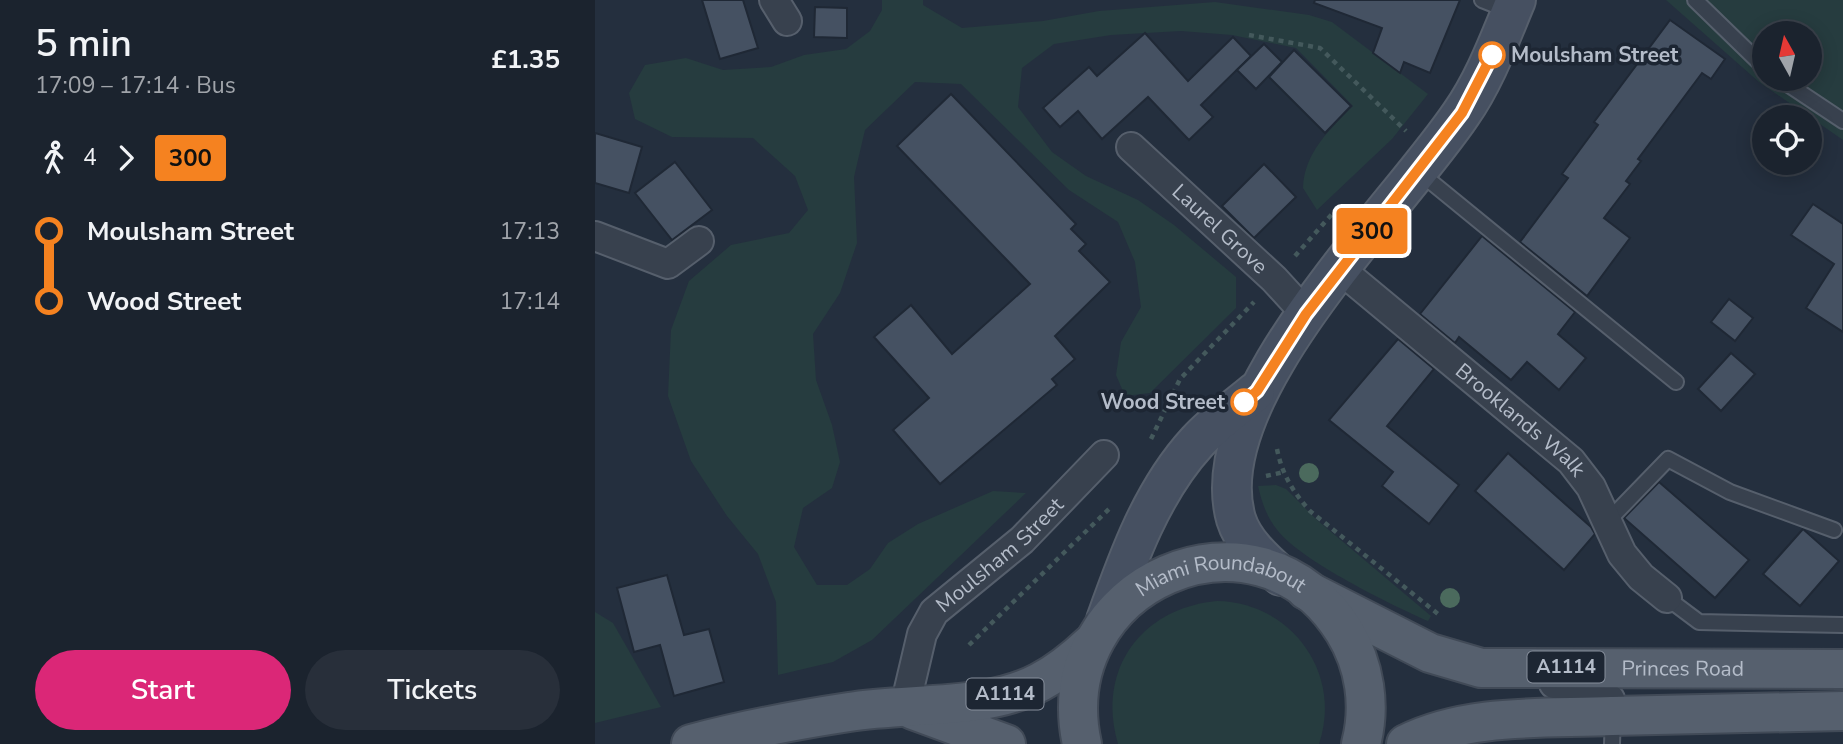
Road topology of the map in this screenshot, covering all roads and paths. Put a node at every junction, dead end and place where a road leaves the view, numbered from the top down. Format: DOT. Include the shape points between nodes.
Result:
graph roads {
  1 [pos="1695,0"];
  2 [pos="1503,4"];
  3 [pos="1249,35"];
  4 [pos="1752,55"];
  5 [pos="1798,91"];
  6 [pos="1843,121"];
  7 [pos="1406,131"];
  8 [pos="1131,147"];
  9 [pos="1418,171"];
  10 [pos="1342,203"];
  11 [pos="595,236"];
  12 [pos="699,241"];
  13 [pos="1341,270"];
  14 [pos="1274,279"];
  15 [pos="1306,314"];
  16 [pos="1676,382"];
  17 [pos="1257,391"];
  18 [pos="1147,446"];
  19 [pos="1277,446"];
  20 [pos="1104,455"];
  21 [pos="1118,496"];
  22 [pos="1607,522"];
  23 [pos="1834,530"];
  24 [pos="1294,583"];
  25 [pos="1667,598"];
  26 [pos="1444,619"];
  27 [pos="1843,625"];
  28 [pos="1099,632"];
  29 [pos="969,645"];
  30 [pos="1481,668"];
  31 [pos="1843,669"];
  32 [pos="905,706"];
  33 [pos="1843,711"];
  34 [pos="1612,730"];
  35 [pos="691,744"];
  36 [pos="1006,744"];
  37 [pos="1082,744"];
  38 [pos="1361,744"];
  39 [pos="1406,744"];
  1 -- 4 [label="lane"];
  2 -- 9 [label="main road" via="1462,113"];
  3 -- 7 [label="path" via="1320,48"];
  5 -- 6 [label="lane"];
  8 -- 14 [label="street, Laurel Grove"];
  9 -- 13 [label="main road"];
  9 -- 16 [label="lane"];
  10 -- 14 [label="path"];
  11 -- 12 [label="street" via="668,264"];
  13 -- 15 [label="main road"];
  13 -- 22 [label="street, Brooklands Walk" via="1571,461 1591,487"];
  14 -- 15 [label="street, Laurel Grove"];
  14 -- 18 [label="path" via="1179,379"];
  15 -- 17 [label="main road"];
  17 -- 24 [label="main road" via="1233,462 1233,504 1245,537 1261,558"];
  17 -- 28 [label="main road" via="1197,442 1162,491 1131,551"];
  19 -- 26 [label="path" via="1293,492 1310,511"];
  20 -- 32 [label="street, Moulsham Street" via="1021,540 934,612 922,634"];
  21 -- 29 [label="path"];
  22 -- 23 [label="lane" via="1668,459 1730,492"];
  22 -- 25 [label="street, Brooklands Walk" via="1622,554"];
  24 -- 28 [label="main road, Miami Roundabout / A1114" via="1236,563 1185,567 1128,597"];
  24 -- 30 [label="main road, Princes Road / A1114" via="1430,653"];
  24 -- 38 [label="main road, Miami Roundabout / A1114" via="1336,619 1359,662 1366,700"];
  25 -- 27 [label="lane" via="1699,622"];
  28 -- 32 [label="main road, A1114" via="1065,667 1037,684 995,697"];
  28 -- 37 [label="main road, Miami Roundabout / A1114" via="1081,671 1077,697"];
  30 -- 31 [label="main road, Princes Road / A1114"];
  30 -- 34 [label="street, Princes Road" via="1517,684 1586,685 1610,699"];
  32 -- 35 [label="main road, A1114" via="734,732"];
  32 -- 36 [label="main road, A1114"];
  33 -- 34 [label="main road, Princes Road"];
  34 -- 39 [label="main road, Princes Road" via="1516,719 1454,726"];
}
